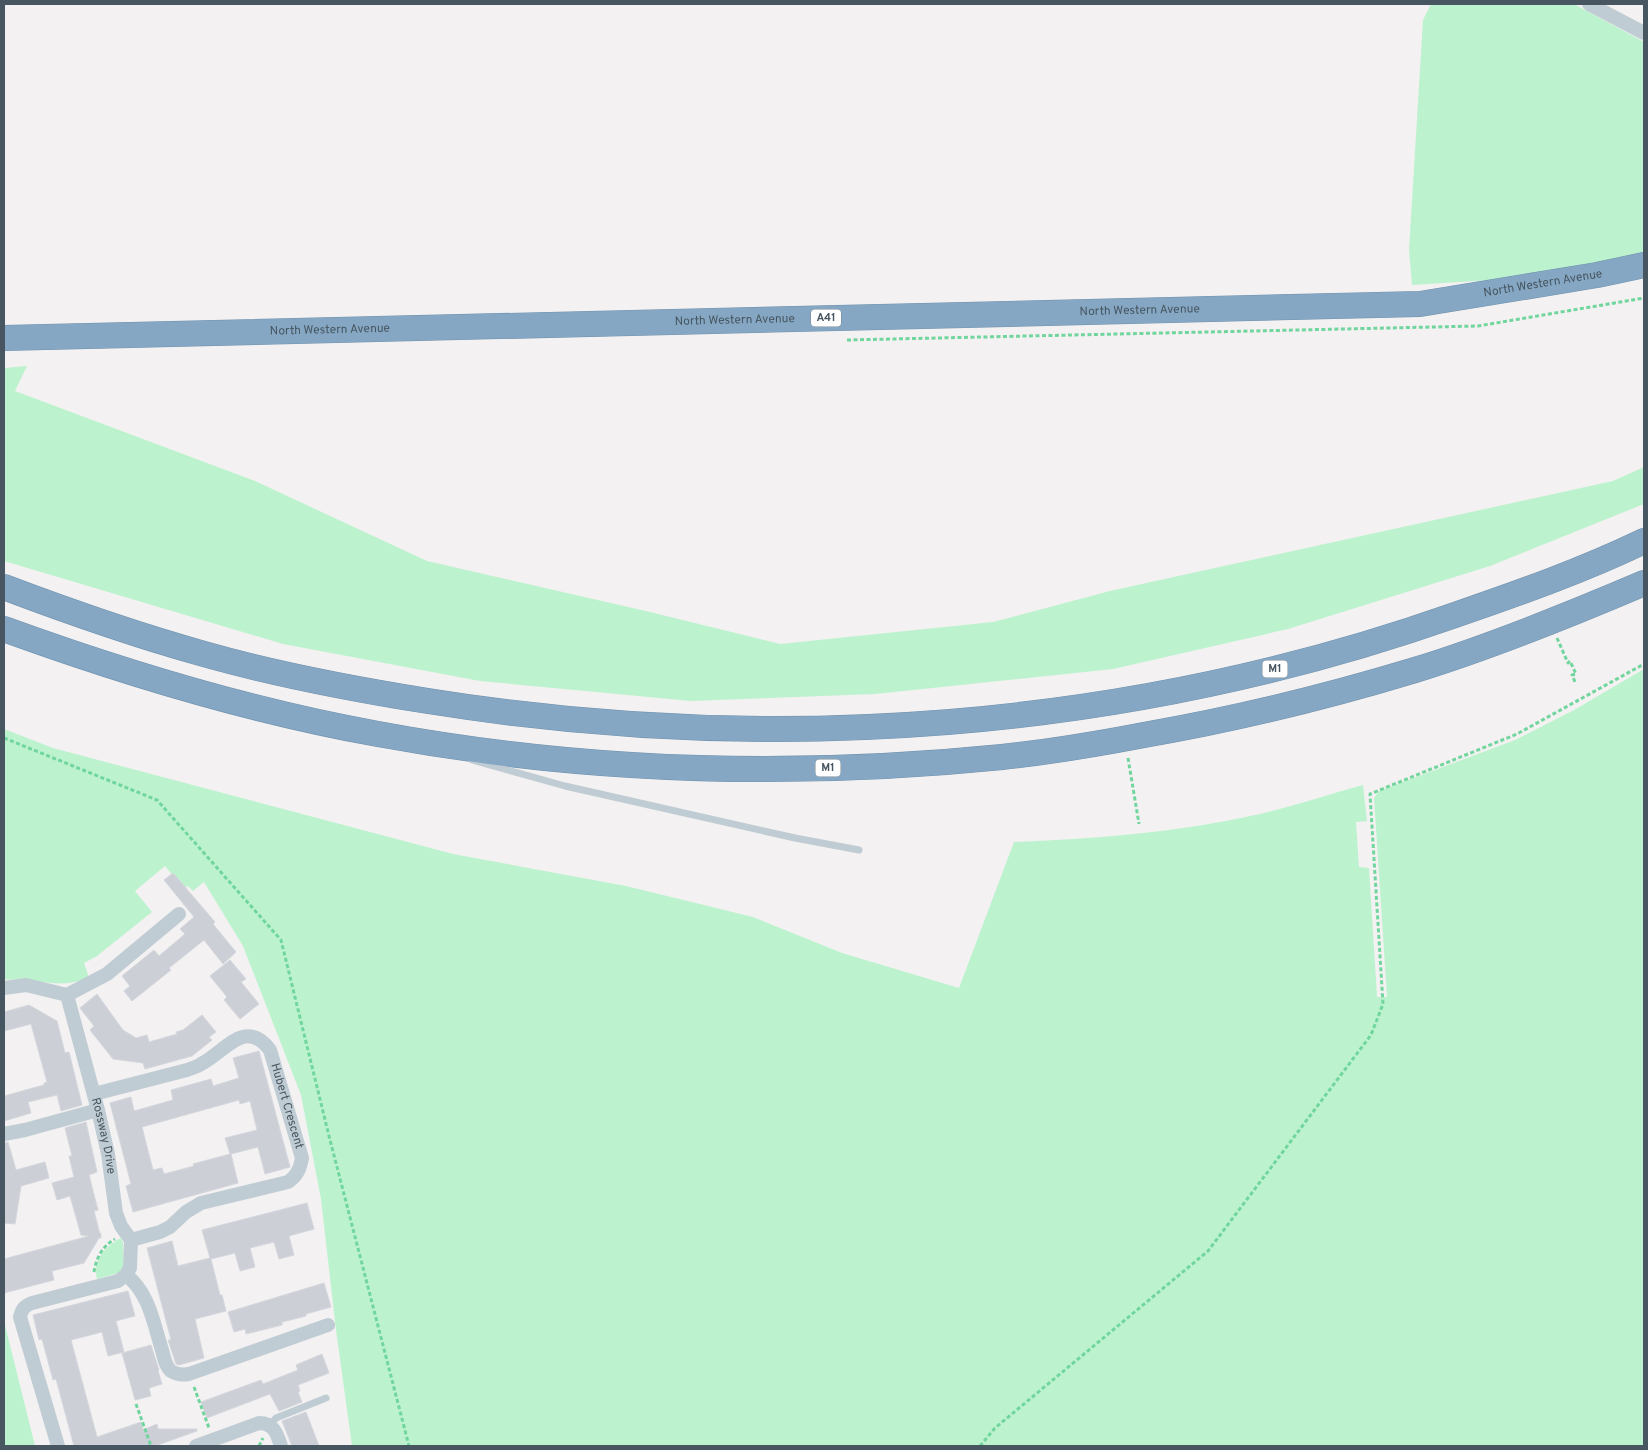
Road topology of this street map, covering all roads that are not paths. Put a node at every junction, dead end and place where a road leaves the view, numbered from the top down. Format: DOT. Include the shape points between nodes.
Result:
graph roads {
  1 [pos="1589,4"];
  2 [pos="1644,32"];
  3 [pos="1644,266"];
  4 [pos="4,338"];
  5 [pos="1644,541"];
  6 [pos="1644,583"];
  7 [pos="4,587"];
  8 [pos="4,629"];
  9 [pos="377,734"];
  10 [pos="451,754"];
  11 [pos="460,757"];
  12 [pos="859,850"];
  13 [pos="179,914"];
  14 [pos="4,988"];
  15 [pos="67,995"];
  16 [pos="94,1094"];
  17 [pos="98,1110"];
  18 [pos="4,1134"];
  19 [pos="129,1237"];
  20 [pos="126,1275"];
  21 [pos="328,1324"];
  22 [pos="326,1398"];
  23 [pos="270,1425"];
  24 [pos="58,1446"];
  25 [pos="196,1446"];
  26 [pos="281,1446"];
  1 -- 2 [label="street"];
  3 -- 4 [label="highway, North Western Avenue / A41" via="1420,304"];
  5 -- 7 [label="highway, M1" via="1562,576 1406,633 1248,676 1082,707 996,719 830,729 746,730 594,722 477,709 385,694 206,655 82,616"];
  6 -- 9 [label="highway, M1" via="1507,638 1340,692 1257,713 1125,739 1003,757 832,768 659,766 566,760"];
  8 -- 9 [label="highway, M1" via="134,674 285,715"];
  9 -- 10 [label="lane"];
  11 -- 12 [label="lane" via="565,786"];
  13 -- 15 [label="street" via="107,974"];
  14 -- 15 [label="street" via="26,985"];
  15 -- 16 [label="street, Rossway Drive"];
  16 -- 17 [label="street, Rossway Drive"];
  16 -- 19 [label="street, Hubert Crescent" via="201,1065 239,1037 253,1037 270,1050 302,1158 300,1169 288,1182 201,1203 160,1232"];
  17 -- 18 [label="street"];
  17 -- 19 [label="street, Rossway Drive" via="116,1213"];
  19 -- 20 [label="street, Rossway Drive" via="130,1268"];
  20 -- 21 [label="street" via="133,1280 150,1311 166,1364 179,1375"];
  20 -- 24 [label="street" via="118,1281 26,1305 22,1310 20,1317"];
  22 -- 23 [label="lane" via="276,1418"];
  23 -- 25 [label="street" via="253,1424"];
  23 -- 26 [label="street"];
}
